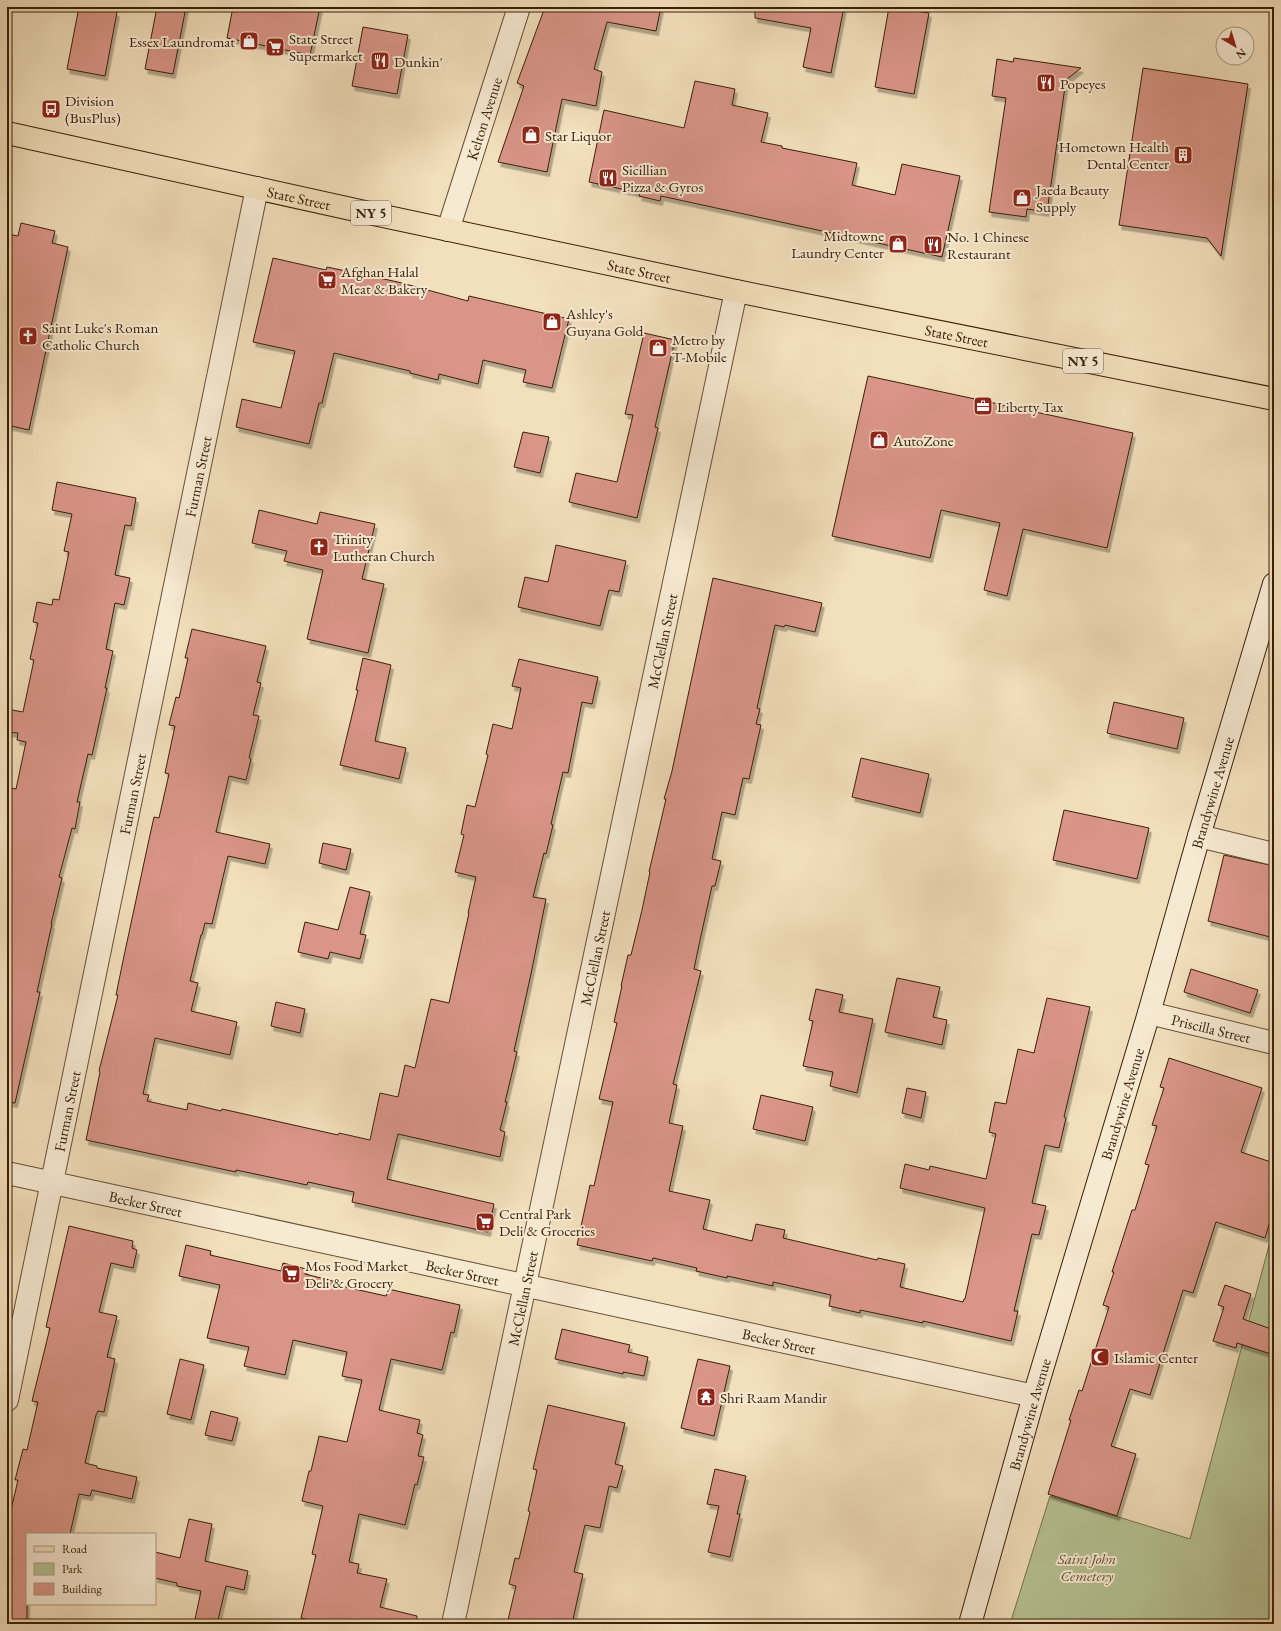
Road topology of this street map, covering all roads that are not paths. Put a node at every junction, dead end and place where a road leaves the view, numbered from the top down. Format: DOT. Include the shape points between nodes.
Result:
graph roads {
  1 [pos="519,7"];
  2 [pos="7,133"];
  3 [pos="257,188"];
  4 [pos="448,230"];
  5 [pos="736,291"];
  6 [pos="1274,399"];
  7 [pos="1274,584"];
  8 [pos="1199,836"];
  9 [pos="1274,854"];
  10 [pos="1149,1012"];
  11 [pos="1274,1043"];
  12 [pos="7,1173"];
  13 [pos="53,1183"];
  14 [pos="525,1285"];
  15 [pos="1034,1396"];
  16 [pos="7,1400"];
  17 [pos="453,1624"];
  18 [pos="970,1624"];
  1 -- 4 [label="street, Kelton Avenue"];
  2 -- 3 [label="main road, State Street / NY 5"];
  3 -- 4 [label="main road, State Street / NY 5"];
  3 -- 13 [label="street, Furman Street"];
  4 -- 5 [label="main road, State Street / NY 5"];
  5 -- 6 [label="main road, State Street / NY 5"];
  5 -- 14 [label="street, McClellan Street"];
  7 -- 8 [label="street, Brandywine Avenue"];
  8 -- 9 [label="street"];
  8 -- 10 [label="street, Brandywine Avenue"];
  10 -- 11 [label="street, Priscilla Street"];
  10 -- 15 [label="street, Brandywine Avenue"];
  12 -- 13 [label="street, Becker Street"];
  13 -- 14 [label="street, Becker Street"];
  13 -- 16 [label="street, Furman Street"];
  14 -- 15 [label="street, Becker Street"];
  14 -- 17 [label="street, McClellan Street"];
  15 -- 18 [label="street, Brandywine Avenue"];
}
